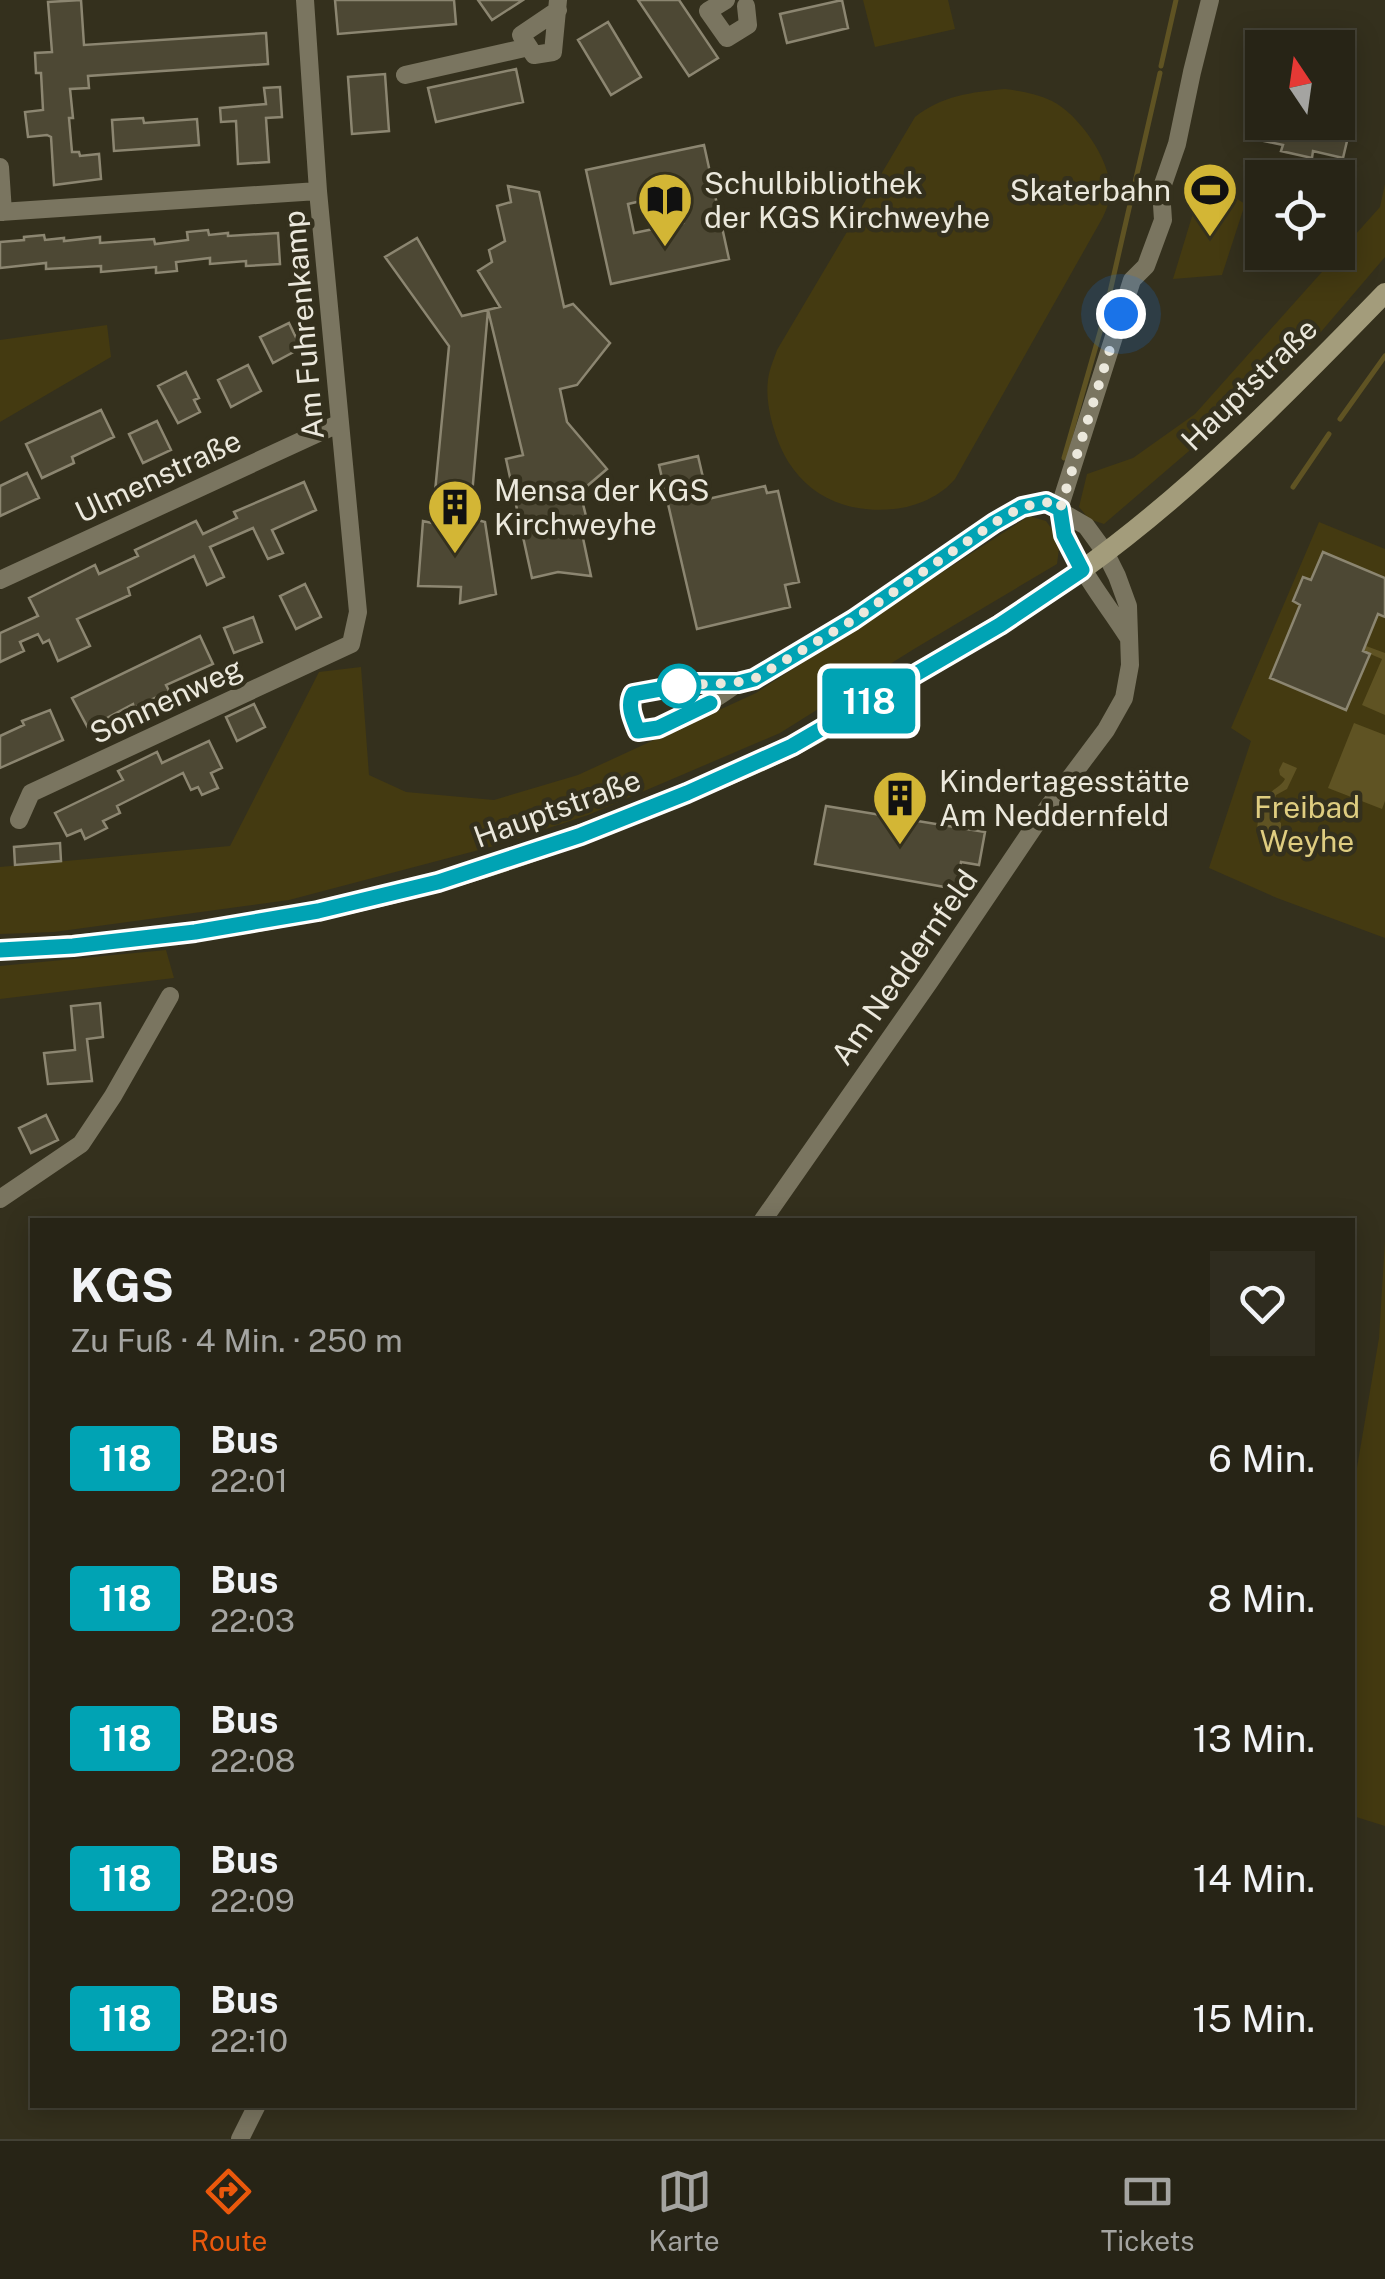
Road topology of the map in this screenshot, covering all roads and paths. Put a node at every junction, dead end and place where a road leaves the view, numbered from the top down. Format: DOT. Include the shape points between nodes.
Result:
graph roads {
  1 [pos="305,0"];
  2 [pos="726,0"];
  3 [pos="1210,0"];
  4 [pos="746,2"];
  5 [pos="558,5"];
  6 [pos="405,75"];
  7 [pos="0,167"];
  8 [pos="318,191"];
  9 [pos="2,212"];
  10 [pos="1385,293"];
  11 [pos="340,423"];
  12 [pos="1060,509"];
  13 [pos="1105,552"];
  14 [pos="1082,570"];
  15 [pos="0,580"];
  16 [pos="1128,638"];
  17 [pos="351,644"];
  18 [pos="738,683"];
  19 [pos="19,820"];
  20 [pos="0,950"];
  21 [pos="170,996"];
  22 [pos="0,1200"];
  23 [pos="764,1218"];
  24 [pos="256,2108"];
  25 [pos="240,2139"];
  1 -- 8 [label="street, Am Fuhrenkamp"];
  2 -- 4 [label="street" via="708,11 727,38 748,25"];
  3 -- 12 [label="street" via="1161,190 1163,220 1146,266 1132,280"];
  5 -- 6 [label="street" via="521,35 529,47"];
  7 -- 9 [label="street"];
  8 -- 9 [label="street"];
  8 -- 11 [label="street, Am Fuhrenkamp"];
  10 -- 13 [label="main road, Hauptstraße" via="1254,426"];
  11 -- 15 [label="street, Ulmenstraße"];
  11 -- 17 [label="street, Am Fuhrenkamp" via="358,612"];
  12 -- 13 [label="street" via="1086,526"];
  12 -- 14 [label="street" via="1064,535"];
  12 -- 18 [label="street, Hauptstraße" via="1046,502 1022,507 853,620"];
  13 -- 14 [label="main road, Hauptstraße"];
  13 -- 16 [label="street, Am Neddernfeld" via="1128,606"];
  14 -- 16 [label="street"];
  14 -- 20 [label="main road, Hauptstraße" via="792,746 581,835 438,882 318,911 195,932"];
  16 -- 23 [label="street, Am Neddernfeld" via="1124,698 1106,730"];
  17 -- 19 [label="street, Sonnenweg" via="31,793"];
  18 -- 18 [label="street, Hauptstraße" via="633,694 632,717 638,731 658,728"];
  21 -- 22 [label="street" via="80,1144"];
  24 -- 25 [label="street"];
}
